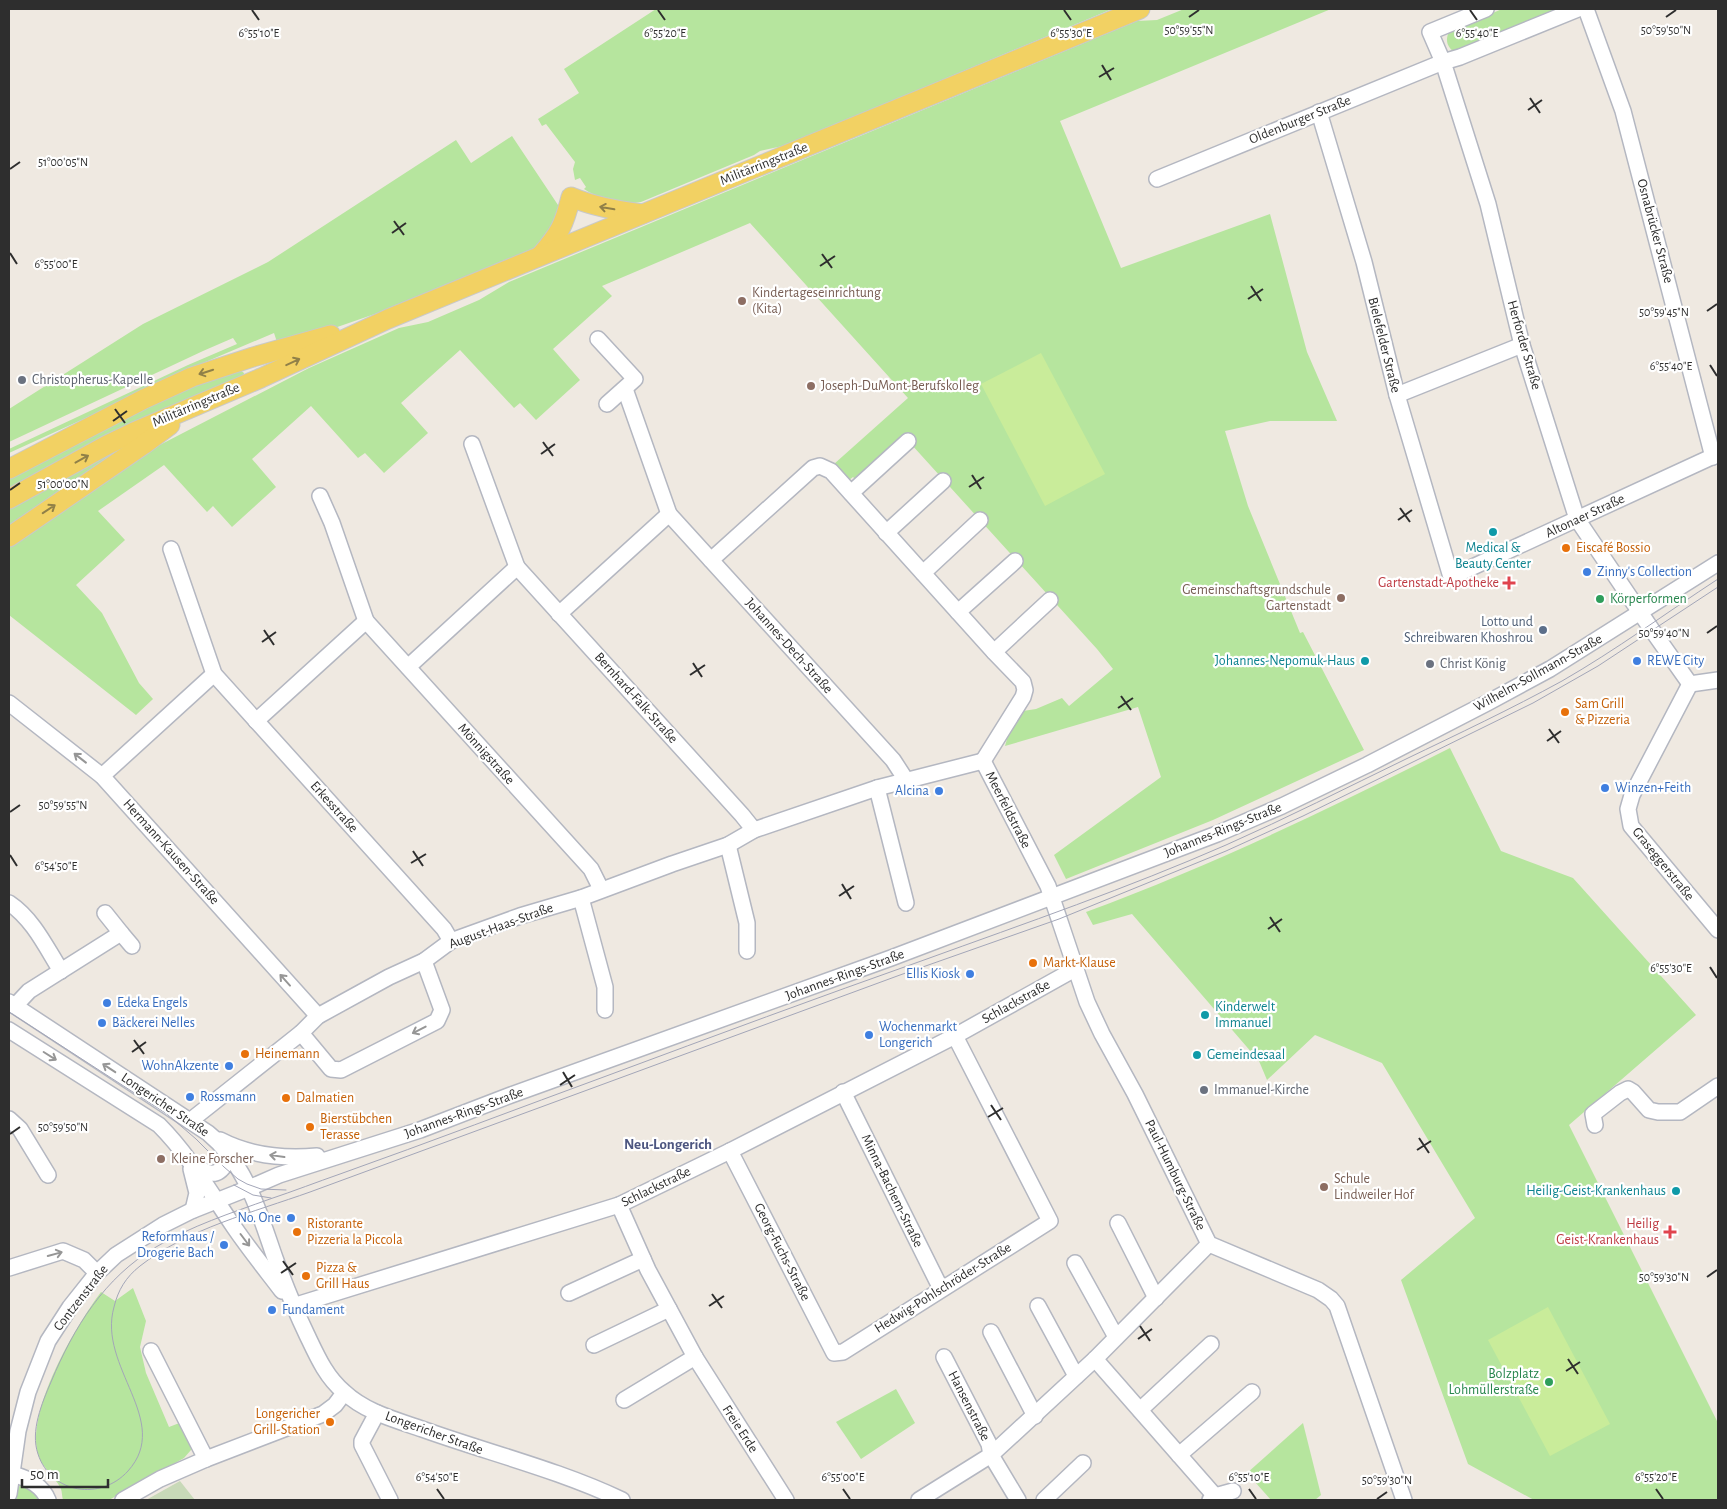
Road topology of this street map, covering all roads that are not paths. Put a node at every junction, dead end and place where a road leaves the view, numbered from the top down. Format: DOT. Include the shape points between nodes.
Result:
graph roads {
  1 [pos="1140,9"];
  2 [pos="1486,9"];
  3 [pos="1578,9"];
  4 [pos="1586,9"];
  5 [pos="1443,62"];
  6 [pos="1319,112"];
  7 [pos="1157,179"];
  8 [pos="643,214"];
  9 [pos="540,256"];
  10 [pos="388,319"];
  11 [pos="598,339"];
  12 [pos="1522,345"];
  13 [pos="253,357"];
  14 [pos="261,378"];
  15 [pos="625,389"];
  16 [pos="1396,395"];
  17 [pos="607,404"];
  18 [pos="194,406"];
  19 [pos="908,441"];
  20 [pos="472,444"];
  21 [pos="1715,455"];
  22 [pos="9,469"];
  23 [pos="943,481"];
  24 [pos="851,493"];
  25 [pos="320,496"];
  26 [pos="9,499"];
  27 [pos="669,514"];
  28 [pos="1578,519"];
  29 [pos="980,520"];
  30 [pos="886,533"];
  31 [pos="9,537"];
  32 [pos="171,549"];
  33 [pos="711,560"];
  34 [pos="1014,561"];
  35 [pos="1718,563"];
  36 [pos="517,567"];
  37 [pos="923,573"];
  38 [pos="1451,577"];
  39 [pos="1050,600"];
  40 [pos="958,612"];
  41 [pos="1640,612"];
  42 [pos="559,614"];
  43 [pos="366,621"];
  44 [pos="994,652"];
  45 [pos="408,667"];
  46 [pos="214,674"];
  47 [pos="1718,680"];
  48 [pos="1690,684"];
  49 [pos="9,703"];
  50 [pos="1459,717"];
  51 [pos="256,721"];
  52 [pos="983,761"];
  53 [pos="102,776"];
  54 [pos="906,780"];
  55 [pos="877,788"];
  56 [pos="754,830"];
  57 [pos="728,845"];
  58 [pos="601,889"];
  59 [pos="1051,897"];
  60 [pos="581,898"];
  61 [pos="9,903"];
  62 [pos="906,903"];
  63 [pos="105,913"];
  64 [pos="1718,930"];
  65 [pos="121,933"];
  66 [pos="451,941"];
  67 [pos="132,946"];
  68 [pos="747,951"];
  69 [pos="424,961"];
  70 [pos="1075,969"];
  71 [pos="61,970"];
  72 [pos="12,1004"];
  73 [pos="605,1010"];
  74 [pos="318,1016"];
  75 [pos="9,1030"];
  76 [pos="301,1033"];
  77 [pos="955,1036"];
  78 [pos="1718,1086"];
  79 [pos="843,1092"];
  80 [pos="9,1120"];
  81 [pos="190,1121"];
  82 [pos="1594,1125"];
  83 [pos="208,1133"];
  84 [pos="226,1150"];
  85 [pos="730,1151"];
  86 [pos="343,1154"];
  87 [pos="187,1158"];
  88 [pos="48,1175"];
  89 [pos="249,1188"];
  90 [pos="217,1200"];
  91 [pos="619,1205"];
  92 [pos="193,1210"];
  93 [pos="1118,1223"];
  94 [pos="1209,1244"];
  95 [pos="643,1259"];
  96 [pos="1075,1263"];
  97 [pos="9,1268"];
  98 [pos="97,1273"];
  99 [pos="941,1289"];
  100 [pos="569,1294"];
  101 [pos="1156,1298"];
  102 [pos="293,1306"];
  103 [pos="1038,1306"];
  104 [pos="669,1309"];
  105 [pos="991,1332"];
  106 [pos="1116,1337"];
  107 [pos="1211,1344"];
  108 [pos="594,1346"];
  109 [pos="151,1351"];
  110 [pos="834,1353"];
  111 [pos="695,1357"];
  112 [pos="944,1357"];
  113 [pos="1095,1359"];
  114 [pos="1076,1376"];
  115 [pos="1252,1392"];
  116 [pos="344,1393"];
  117 [pos="624,1400"];
  118 [pos="1140,1410"];
  119 [pos="377,1413"];
  120 [pos="1035,1416"];
  121 [pos="12,1453"];
  122 [pos="991,1455"];
  123 [pos="1179,1455"];
  124 [pos="206,1459"];
  125 [pos="1083,1463"];
  126 [pos="12,1474"];
  127 [pos="1233,1491"];
  128 [pos="9,1494"];
  129 [pos="1212,1498"];
  130 [pos="48,1500"];
  131 [pos="123,1500"];
  132 [pos="390,1500"];
  133 [pos="622,1500"];
  134 [pos="786,1500"];
  135 [pos="919,1500"];
  136 [pos="1018,1500"];
  137 [pos="1044,1500"];
  138 [pos="1404,1500"];
  1 -- 8 [label="main road, Militärringstraße"];
  2 -- 5 [label="street" via="1430,32"];
  3 -- 5 [label="street, Oldenburger Straße"];
  4 -- 21 [label="street, Osnabrücker Straße" via="1623,111"];
  5 -- 6 [label="street, Oldenburger Straße"];
  5 -- 12 [label="street, Herforder Straße" via="1488,204"];
  6 -- 7 [label="street, Oldenburger Straße"];
  6 -- 16 [label="street, Bielefelder Straße" via="1364,262"];
  8 -- 9 [label="main road, Militärringstraße"];
  8 -- 9 [label="main road, one-way" via="588,204 572,197 558,235"];
  9 -- 10 [label="main road, Militärringstraße"];
  10 -- 13 [label="main road, Militärringstraße"];
  14 -- 10 [label="main road, Militärringstraße, one-way"];
  11 -- 15 [label="street, Johannes-Dech-Straße" via="635,379"];
  12 -- 16 [label="street"];
  12 -- 28 [label="street, Herforder Straße"];
  13 -- 14 [label="main road"];
  13 -- 22 [label="main road, Militärringstraße, one-way" via="192,377 144,399"];
  14 -- 18 [label="main road, Militärringstraße"];
  15 -- 17 [label="street"];
  15 -- 27 [label="street, Johannes-Dech-Straße"];
  16 -- 38 [label="street, Bielefelder Straße"];
  26 -- 18 [label="main road, Militärringstraße, one-way" via="108,445"];
  31 -- 18 [label="main road, one-way"];
  19 -- 24 [label="street"];
  20 -- 36 [label="street, Bernhard-Falk-Straße"];
  21 -- 28 [label="street, Altonaer Straße"];
  23 -- 30 [label="street"];
  24 -- 30 [label="street, Meerfeldstraße"];
  24 -- 33 [label="street, Meerfeldstraße" via="831,471 820,466 813,468"];
  25 -- 43 [label="street, Mönnigstraße"];
  27 -- 33 [label="street, Johannes-Dech-Straße"];
  27 -- 42 [label="street"];
  28 -- 38 [label="street, Altonaer Straße"];
  28 -- 41 [label="street, Herforder Straße"];
  29 -- 37 [label="street"];
  30 -- 37 [label="street, Meerfeldstraße"];
  32 -- 46 [label="street, Erkesstraße"];
  33 -- 54 [label="street, Johannes-Dech-Straße" via="893,760"];
  34 -- 40 [label="street"];
  35 -- 41 [label="street, Wilhelm-Sollmann-Straße"];
  36 -- 42 [label="street, Bernhard-Falk-Straße"];
  36 -- 45 [label="street"];
  37 -- 40 [label="street, Meerfeldstraße"];
  39 -- 44 [label="street"];
  40 -- 44 [label="street, Meerfeldstraße"];
  41 -- 48 [label="street, Herforder Straße"];
  41 -- 50 [label="street, Wilhelm-Sollmann-Straße" via="1550,669"];
  42 -- 56 [label="street, Bernhard-Falk-Straße"];
  43 -- 45 [label="street, Mönnigstraße"];
  43 -- 51 [label="street"];
  44 -- 52 [label="street, Meerfeldstraße" via="1023,682 1025,690"];
  45 -- 58 [label="street, Mönnigstraße" via="591,869"];
  46 -- 51 [label="street, Erkesstraße"];
  46 -- 53 [label="street"];
  47 -- 48 [label="street"];
  48 -- 64 [label="street, Graseggerstraße" via="1632,795 1628,809 1631,826"];
  53 -- 49 [label="street, Hermann-Kausen-Straße, one-way"];
  50 -- 59 [label="street, Johannes-Rings-Straße" via="1282,806"];
  51 -- 66 [label="street, Erkesstraße" via="444,929"];
  52 -- 54 [label="street, August-Haas-Straße"];
  52 -- 59 [label="street, Meerfeldstraße"];
  74 -- 53 [label="street, Hermann-Kausen-Straße, one-way"];
  54 -- 55 [label="street, August-Haas-Straße"];
  55 -- 56 [label="street, August-Haas-Straße"];
  55 -- 62 [label="street"];
  56 -- 57 [label="street, August-Haas-Straße"];
  57 -- 58 [label="street, August-Haas-Straße"];
  57 -- 68 [label="street" via="747,923"];
  58 -- 60 [label="street, August-Haas-Straße"];
  59 -- 70 [label="street, Paul-Humburg-Straße"];
  59 -- 86 [label="street, Johannes-Rings-Straße" via="701,1028 420,1130"];
  60 -- 66 [label="street, August-Haas-Straße"];
  60 -- 73 [label="street" via="605,987"];
  61 -- 71 [label="street" via="34,927"];
  63 -- 65 [label="street"];
  65 -- 67 [label="street"];
  65 -- 71 [label="street"];
  66 -- 69 [label="street, August-Haas-Straße"];
  69 -- 74 [label="street, August-Haas-Straße"];
  69 -- 76 [label="street, one-way" via="442,1010 437,1021 335,1071"];
  70 -- 77 [label="street, Schlackstraße"];
  70 -- 94 [label="street, Paul-Humburg-Straße" via="1102,1034"];
  71 -- 72 [label="street"];
  81 -- 72 [label="street, Longericher Straße, one-way"];
  74 -- 76 [label="street, August-Haas-Straße"];
  75 -- 87 [label="street, Longericher Straße, one-way" via="159,1125"];
  76 -- 81 [label="street, August-Haas-Straße"];
  77 -- 79 [label="street, Schlackstraße"];
  77 -- 99 [label="street, Hedwig-Pohlschröder-Straße" via="1050,1221"];
  78 -- 82 [label="street" via="1680,1112 1649,1110 1628,1089 1594,1114"];
  79 -- 85 [label="street, Schlackstraße"];
  79 -- 99 [label="street, Minna-Bachem-Straße"];
  80 -- 88 [label="street" via="20,1128"];
  81 -- 83 [label="street, Longericher Straße"];
  83 -- 84 [label="street, Longericher Straße"];
  86 -- 83 [label="street, one-way" via="294,1158 262,1154 232,1146"];
  84 -- 87 [label="street" via="224,1167 211,1174"];
  84 -- 89 [label="street, Longericher Straße"];
  85 -- 91 [label="street, Schlackstraße"];
  85 -- 110 [label="street, Georg-Fuchs-Straße"];
  86 -- 89 [label="street, Johannes-Rings-Straße"];
  87 -- 90 [label="street, Longericher Straße"];
  87 -- 92 [label="street" via="197,1193"];
  89 -- 90 [label="street, Johannes-Rings-Straße"];
  89 -- 102 [label="street, Longericher Straße"];
  90 -- 92 [label="street, Contzenstraße"];
  90 -- 102 [label="street, Longericher Straße, one-way"];
  91 -- 95 [label="street, Freie Erde"];
  91 -- 102 [label="street, Schlackstraße"];
  92 -- 98 [label="street, Contzenstraße" via="139,1239"];
  93 -- 101 [label="street"];
  94 -- 101 [label="street, Hansenstraße"];
  94 -- 138 [label="street, Paul-Humburg-Straße" via="1318,1290 1337,1306"];
  95 -- 100 [label="street"];
  95 -- 104 [label="street, Freie Erde"];
  96 -- 106 [label="street"];
  97 -- 98 [label="street, one-way" via="63,1251 84,1260"];
  98 -- 121 [label="street, Contzenstraße" via="48,1341 28,1392"];
  99 -- 110 [label="street, Hedwig-Pohlschröder-Straße" via="843,1352"];
  101 -- 106 [label="street, Hansenstraße"];
  102 -- 116 [label="street, Longericher Straße" via="321,1365"];
  103 -- 114 [label="street"];
  104 -- 108 [label="street"];
  104 -- 111 [label="street, Freie Erde"];
  105 -- 120 [label="street"];
  106 -- 113 [label="street, Hansenstraße"];
  107 -- 118 [label="street"];
  109 -- 124 [label="street"];
  111 -- 117 [label="street"];
  111 -- 134 [label="street, Freie Erde"];
  112 -- 122 [label="street, Hansenstraße" via="990,1444"];
  113 -- 114 [label="street, Hansenstraße"];
  113 -- 118 [label="street"];
  114 -- 120 [label="street, Hansenstraße"];
  115 -- 123 [label="street"];
  116 -- 119 [label="street, Longericher Straße"];
  116 -- 124 [label="street" via="335,1406 323,1414"];
  118 -- 123 [label="street"];
  119 -- 132 [label="street" via="362,1445"];
  119 -- 133 [label="street, Longericher Straße" via="590,1485"];
  120 -- 122 [label="street, Hansenstraße"];
  121 -- 126 [label="street, Contzenstraße"];
  122 -- 135 [label="street, Hansenstraße"];
  122 -- 136 [label="street"];
  123 -- 129 [label="street"];
  124 -- 131 [label="street"];
  125 -- 137 [label="street"];
  126 -- 128 [label="street, Contzenstraße"];
  126 -- 130 [label="street" via="38,1485"];
  127 -- 129 [label="street"];
}
